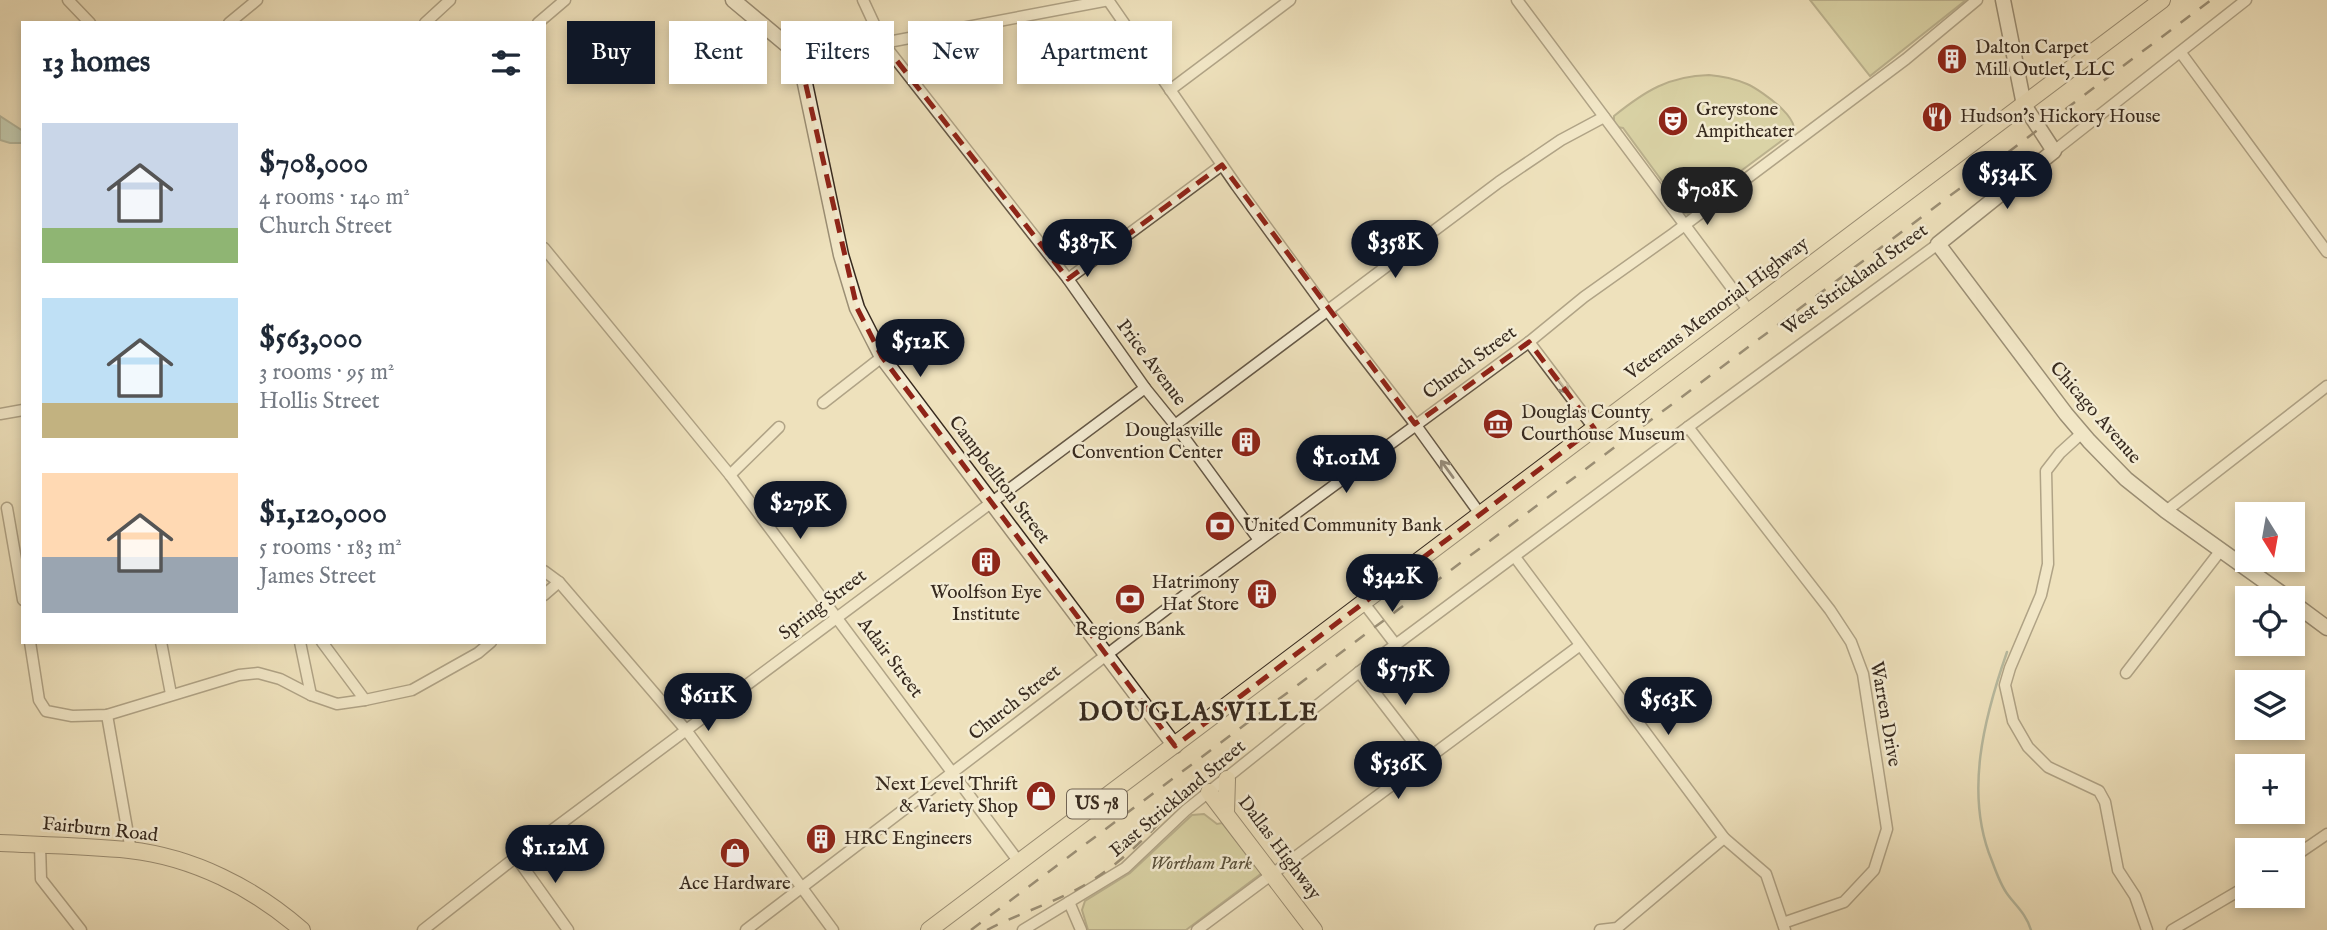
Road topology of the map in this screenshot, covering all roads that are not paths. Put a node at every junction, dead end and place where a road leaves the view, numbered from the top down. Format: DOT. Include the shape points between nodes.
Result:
graph roads {
  1 [pos="68,0"];
  2 [pos="257,0"];
  3 [pos="450,0"];
  4 [pos="565,0"];
  5 [pos="733,0"];
  6 [pos="863,0"];
  7 [pos="1109,0"];
  8 [pos="1290,0"];
  9 [pos="1517,0"];
  10 [pos="1977,0"];
  11 [pos="2003,0"];
  12 [pos="2162,0"];
  13 [pos="2246,0"];
  14 [pos="88,21"];
  15 [pos="231,21"];
  16 [pos="427,21"];
  17 [pos="540,21"];
  18 [pos="873,21"];
  19 [pos="781,40"];
  20 [pos="894,41"];
  21 [pos="2181,53"];
  22 [pos="894,57"];
  23 [pos="805,84"];
  24 [pos="1170,90"];
  25 [pos="2024,105"];
  26 [pos="1604,117"];
  27 [pos="2054,151"];
  28 [pos="1222,165"];
  29 [pos="1685,225"];
  30 [pos="1938,244"];
  31 [pos="546,250"];
  32 [pos="2327,252"];
  33 [pos="1068,279"];
  34 [pos="1327,310"];
  35 [pos="1749,311"];
  36 [pos="1529,342"];
  37 [pos="882,357"];
  38 [pos="2327,386"];
  39 [pos="1145,388"];
  40 [pos="823,403"];
  41 [pos="21,410"];
  42 [pos="0,414"];
  43 [pos="1415,424"];
  44 [pos="1175,425"];
  45 [pos="779,427"];
  46 [pos="1688,427"];
  47 [pos="1594,428"];
  48 [pos="2082,433"];
  49 [pos="730,475"];
  50 [pos="991,502"];
  51 [pos="8,508"];
  52 [pos="2166,511"];
  53 [pos="1480,514"];
  54 [pos="1259,540"];
  55 [pos="2221,550"];
  56 [pos="1515,557"];
  57 [pos="546,572"];
  58 [pos="559,582"];
  59 [pos="2271,586"];
  60 [pos="21,588"];
  61 [pos="546,593"];
  62 [pos="1363,602"];
  63 [pos="2305,612"];
  64 [pos="837,616"];
  65 [pos="2327,628"];
  66 [pos="30,644"];
  67 [pos="161,644"];
  68 [pos="300,644"];
  69 [pos="323,644"];
  70 [pos="489,644"];
  71 [pos="1396,645"];
  72 [pos="1579,646"];
  73 [pos="1106,654"];
  74 [pos="1359,673"];
  75 [pos="2126,673"];
  76 [pos="171,694"];
  77 [pos="311,695"];
  78 [pos="365,700"];
  79 [pos="107,715"];
  80 [pos="686,730"];
  81 [pos="1175,746"];
  82 [pos="1427,760"];
  83 [pos="953,773"];
  84 [pos="1227,779"];
  85 [pos="1209,792"];
  86 [pos="1226,813"];
  87 [pos="2327,834"];
  88 [pos="1724,838"];
  89 [pos="0,843"];
  90 [pos="40,845"];
  91 [pos="2305,849"];
  92 [pos="131,850"];
  93 [pos="516,857"];
  94 [pos="1019,862"];
  95 [pos="1272,874"];
  96 [pos="801,887"];
  97 [pos="2235,893"];
  98 [pos="1069,902"];
  99 [pos="1784,926"];
  100 [pos="1617,929"];
  101 [pos="81,930"];
  102 [pos="302,930"];
  103 [pos="423,930"];
  104 [pos="568,930"];
  105 [pos="746,930"];
  106 [pos="834,930"];
  107 [pos="929,930"];
  108 [pos="1023,930"];
  109 [pos="1081,930"];
  110 [pos="1197,930"];
  111 [pos="1314,930"];
  112 [pos="1600,930"];
  113 [pos="2147,930"];
  114 [pos="2172,930"];
  1 -- 14 [label="street"];
  2 -- 15 [label="street"];
  3 -- 16 [label="street"];
  4 -- 17 [label="street"];
  5 -- 19 [label="main road"];
  6 -- 18 [label="street, Price Avenue"];
  7 -- 20 [label="street"];
  7 -- 24 [label="street"];
  8 -- 24 [label="street"];
  9 -- 26 [label="street"];
  10 -- 29 [label="street, Church Street"];
  11 -- 25 [label="main road"];
  12 -- 25 [label="main road, Veterans Memorial Highway / US 78"];
  13 -- 21 [label="street, West Strickland Street"];
  21 -- 27 [label="street, West Strickland Street"];
  21 -- 32 [label="street"];
  22 -- 33 [label="street, Price Avenue"];
  23 -- 37 [label="main road, Campbellton Street" via="841,255 857,308"];
  24 -- 28 [label="street"];
  25 -- 27 [label="main road"];
  25 -- 35 [label="main road, Veterans Memorial Highway / US 78"];
  26 -- 29 [label="street"];
  26 -- 34 [label="street" via="1499,182"];
  27 -- 30 [label="main road, West Strickland Street"];
  28 -- 33 [label="street"];
  28 -- 34 [label="street"];
  29 -- 35 [label="street"];
  29 -- 36 [label="street, Church Street"];
  30 -- 46 [label="street, West Strickland Street"];
  30 -- 48 [label="main road, Chicago Avenue"];
  31 -- 49 [label="street, Adair Street"];
  33 -- 39 [label="street, Price Avenue"];
  34 -- 43 [label="street"];
  34 -- 44 [label="street"];
  35 -- 47 [label="main road, Veterans Memorial Highway / US 78"];
  36 -- 43 [label="street, Church Street"];
  36 -- 47 [label="street, one-way"];
  37 -- 40 [label="street"];
  37 -- 50 [label="main road, Campbellton Street"];
  38 -- 52 [label="street"];
  39 -- 44 [label="street, Price Avenue"];
  39 -- 50 [label="street, Spring Street"];
  41 -- 42 [label="street"];
  53 -- 43 [label="street, one-way"];
  43 -- 54 [label="street, Church Street"];
  44 -- 54 [label="street, Price Avenue"];
  45 -- 49 [label="street"];
  46 -- 56 [label="street, West Strickland Street"];
  46 -- 99 [label="street, Warren Drive" via="1830,610 1851,642 1863,674 1886,829 1874,870 1844,902"];
  47 -- 53 [label="main road, Veterans Memorial Highway / US 78"];
  48 -- 52 [label="main road, Chicago Avenue" via="2126,479"];
  48 -- 113 [label="street" via="2046,471 2048,564 2041,595 2005,685 2020,735 2037,758 2099,791 2118,870 2135,896"];
  49 -- 64 [label="street, Adair Street"];
  50 -- 64 [label="street, Spring Street"];
  50 -- 73 [label="main road, Campbellton Street"];
  51 -- 60 [label="street"];
  52 -- 55 [label="main road, Chicago Avenue"];
  53 -- 62 [label="main road, Veterans Memorial Highway / US 78"];
  54 -- 73 [label="street, Church Street"];
  55 -- 59 [label="main road, Chicago Avenue"];
  55 -- 75 [label="street"];
  56 -- 71 [label="street, East Strickland Street"];
  56 -- 72 [label="street"];
  57 -- 58 [label="street"];
  58 -- 61 [label="street"];
  58 -- 80 [label="street"];
  62 -- 71 [label="street"];
  62 -- 81 [label="main road, Veterans Memorial Highway / US 78"];
  63 -- 65 [label="main road"];
  64 -- 80 [label="street, Spring Street"];
  64 -- 83 [label="street, Adair Street"];
  66 -- 79 [label="street" via="39,700 46,711"];
  67 -- 76 [label="street"];
  68 -- 77 [label="street"];
  69 -- 78 [label="street"];
  70 -- 78 [label="street" via="412,690"];
  71 -- 74 [label="street, East Strickland Street"];
  72 -- 82 [label="street"];
  72 -- 88 [label="street"];
  73 -- 81 [label="main road, Campbellton Street"];
  73 -- 83 [label="street, Church Street"];
  74 -- 82 [label="street"];
  74 -- 84 [label="street, East Strickland Street"];
  76 -- 77 [label="street" via="258,673 280,678"];
  76 -- 79 [label="street"];
  77 -- 78 [label="street" via="337,704"];
  79 -- 92 [label="street"];
  80 -- 93 [label="street, Spring Street"];
  80 -- 96 [label="street"];
  81 -- 94 [label="main road, Veterans Memorial Highway / US 78"];
  82 -- 95 [label="street"];
  83 -- 94 [label="street, Adair Street"];
  83 -- 96 [label="street, Church Street"];
  84 -- 85 [label="street, East Strickland Street"];
  84 -- 86 [label="main road"];
  85 -- 86 [label="main road, Dallas Highway"];
  85 -- 98 [label="street, East Strickland Street" via="1125,868"];
  86 -- 95 [label="main road, Dallas Highway"];
  87 -- 91 [label="street"];
  88 -- 99 [label="street" via="1766,874"];
  88 -- 100 [label="street"];
  89 -- 90 [label="main road, Fairburn Road"];
  90 -- 92 [label="main road, Fairburn Road"];
  90 -- 101 [label="street" via="41,878"];
  92 -- 102 [label="main road, Fairburn Road" via="205,870 238,885"];
  93 -- 103 [label="street, Spring Street"];
  93 -- 104 [label="street"];
  94 -- 107 [label="main road, Veterans Memorial Highway / US 78"];
  95 -- 110 [label="street"];
  95 -- 111 [label="main road, Dallas Highway"];
  96 -- 105 [label="street, Church Street"];
  96 -- 106 [label="street"];
  97 -- 114 [label="street"];
  98 -- 108 [label="street, East Strickland Street"];
  98 -- 109 [label="street"];
  100 -- 112 [label="street"];
}
